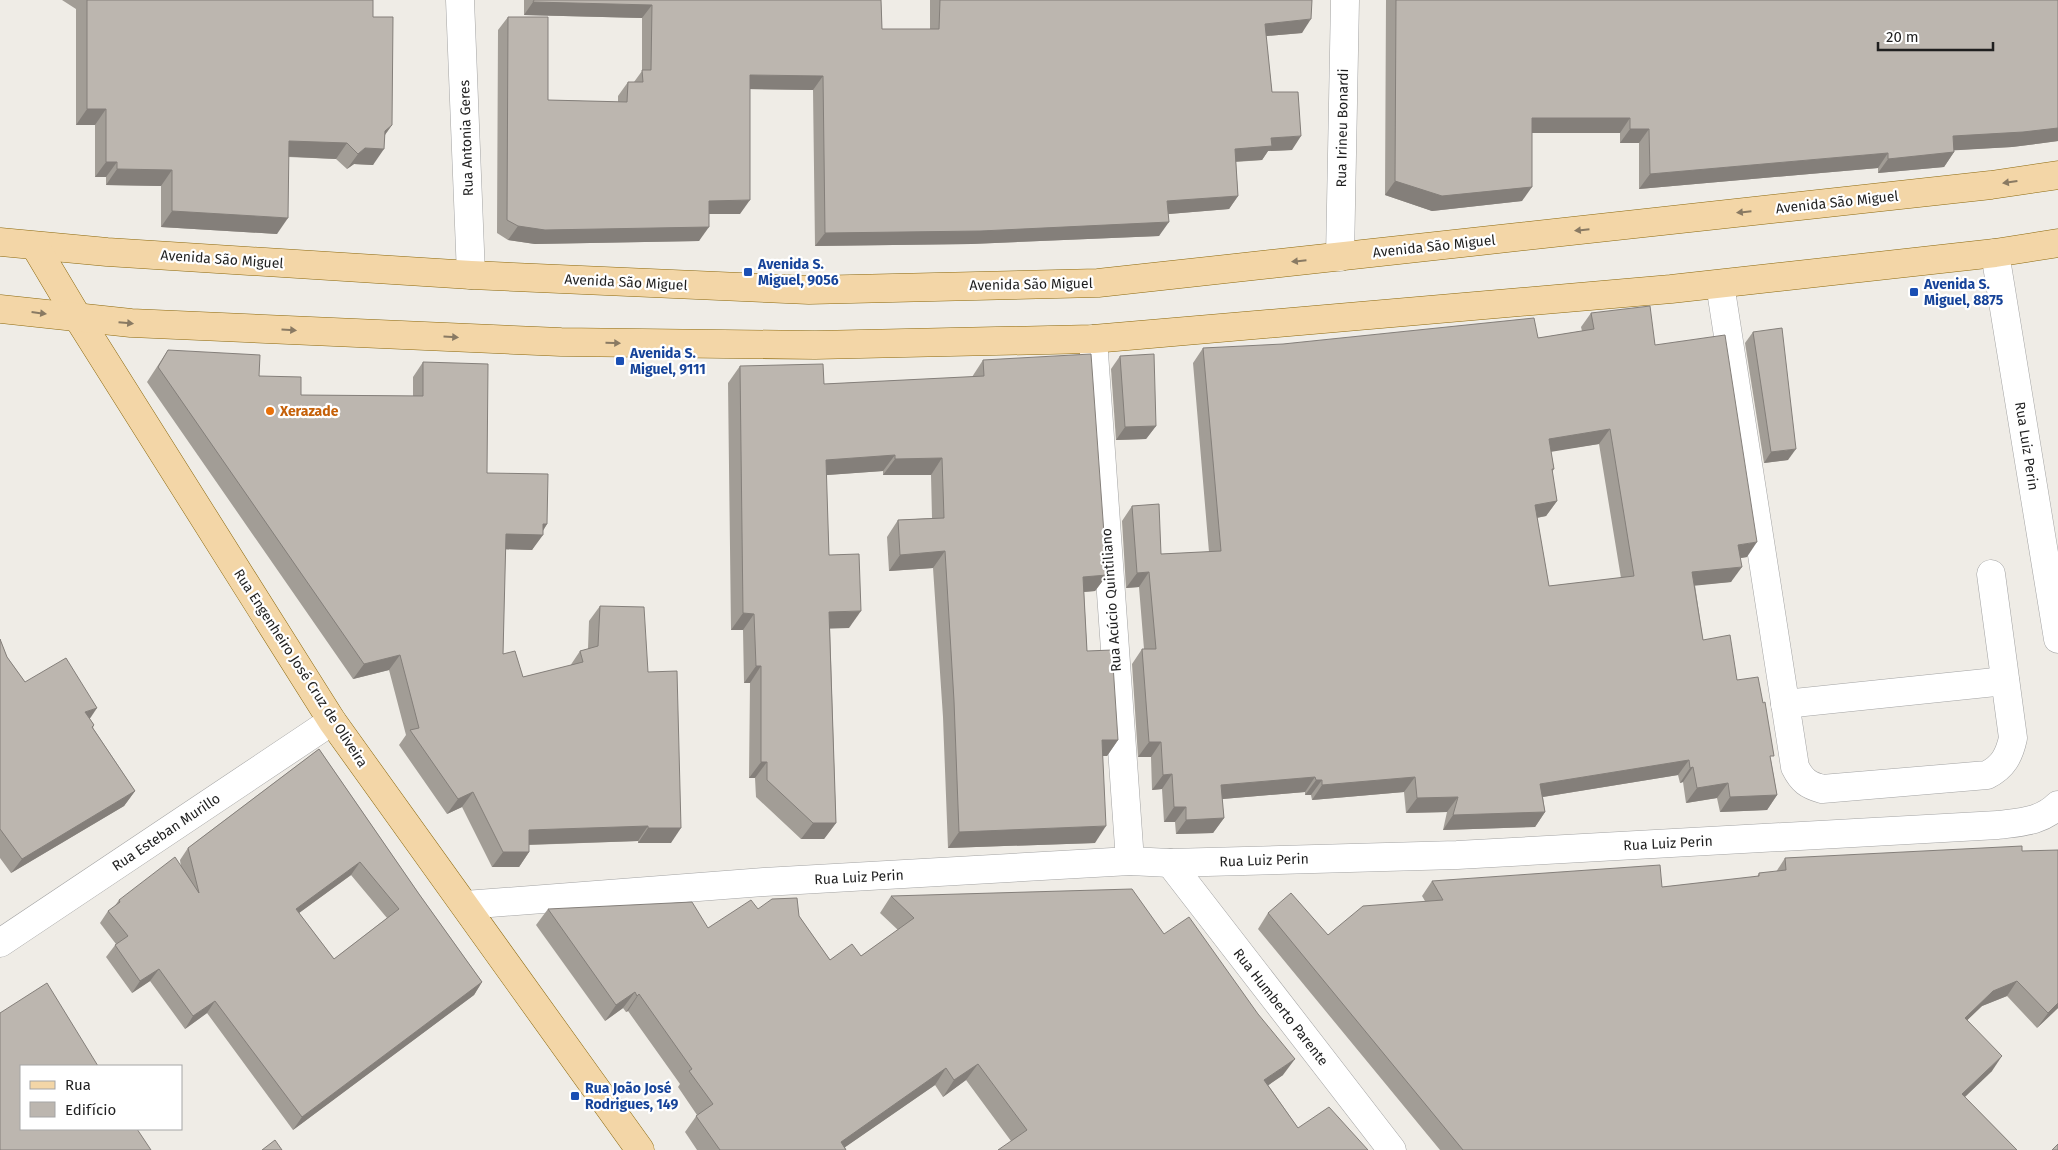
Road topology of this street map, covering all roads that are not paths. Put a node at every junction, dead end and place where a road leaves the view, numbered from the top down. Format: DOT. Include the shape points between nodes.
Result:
graph roads {
  1 [pos="460,0"];
  2 [pos="1345,0"];
  3 [pos="2058,175"];
  4 [pos="0,242"];
  5 [pos="2058,243"];
  6 [pos="36,246"];
  7 [pos="1995,253"];
  8 [pos="1340,257"];
  9 [pos="471,275"];
  10 [pos="1720,284"];
  11 [pos="0,309"];
  12 [pos="78,318"];
  13 [pos="1093,339"];
  14 [pos="1991,574"];
  15 [pos="2058,639"];
  16 [pos="2005,681"];
  17 [pos="1785,704"];
  18 [pos="332,721"];
  19 [pos="2058,805"];
  20 [pos="1130,861"];
  21 [pos="1170,863"];
  22 [pos="465,905"];
  23 [pos="0,943"];
  24 [pos="640,1150"];
  25 [pos="1392,1150"];
  1 -- 9 [label="street, Rua Antonia Geres"];
  2 -- 8 [label="street, Rua Irineu Bonardi"];
  3 -- 8 [label="main road, Avenida São Miguel, one-way"];
  4 -- 6 [label="main road, Avenida São Miguel"];
  5 -- 7 [label="main road"];
  6 -- 9 [label="main road, Avenida São Miguel"];
  6 -- 12 [label="main road, Rua Engenheiro José Cruz de Oliveira"];
  7 -- 10 [label="main road"];
  7 -- 15 [label="street, Rua Luiz Perin"];
  8 -- 9 [label="main road, Avenida São Miguel, one-way" via="1098,283 809,290"];
  10 -- 13 [label="main road"];
  10 -- 17 [label="street"];
  11 -- 12 [label="main road, one-way"];
  12 -- 13 [label="main road, one-way" via="141,324 571,342 815,346"];
  12 -- 18 [label="main road, Rua Engenheiro José Cruz de Oliveira"];
  13 -- 20 [label="street, Rua Acúcio Quintiliano"];
  14 -- 16 [label="street"];
  16 -- 17 [label="street"];
  16 -- 17 [label="street" via="2013,738 2005,762 1987,775 1822,789 1810,786 1795,767"];
  18 -- 22 [label="main road, Rua Engenheiro José Cruz de Oliveira"];
  18 -- 23 [label="street, Rua Esteban Murillo"];
  19 -- 21 [label="street, Rua Luiz Perin" via="2050,814 2031,821 1998,825 1457,855"];
  20 -- 21 [label="street, Rua Luiz Perin"];
  20 -- 22 [label="street, Rua Luiz Perin" via="764,882"];
  21 -- 25 [label="street, Rua Humberto Parente"];
  22 -- 24 [label="main road, Rua Engenheiro José Cruz de Oliveira"];
}
